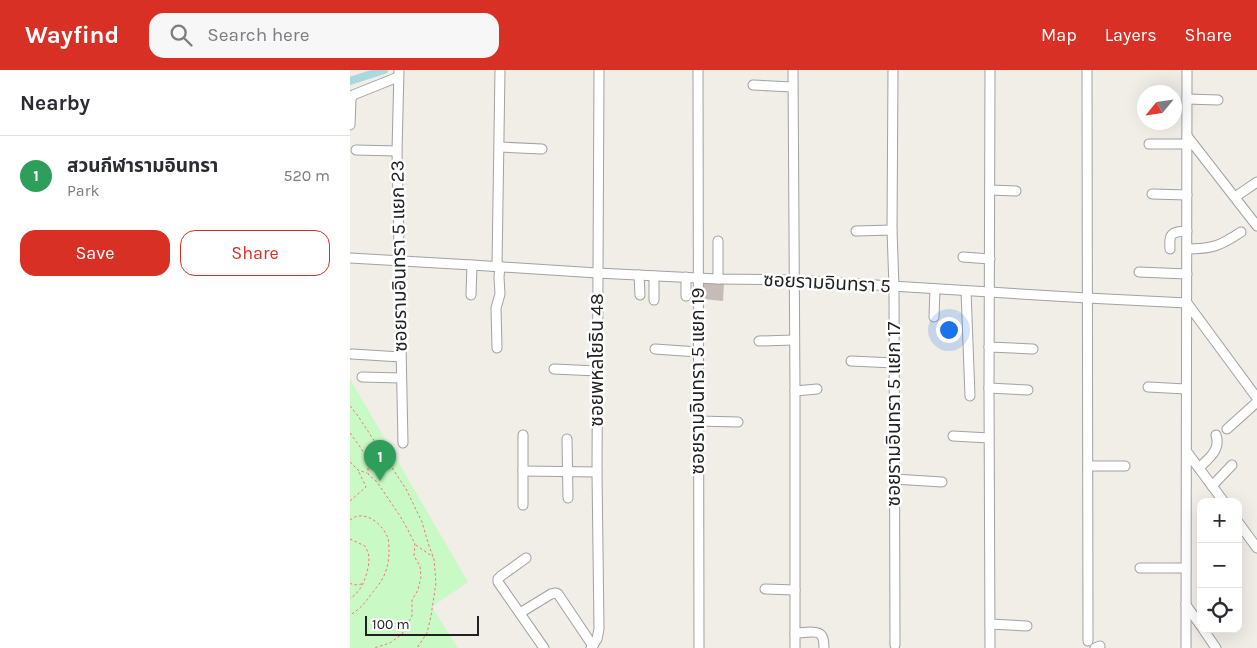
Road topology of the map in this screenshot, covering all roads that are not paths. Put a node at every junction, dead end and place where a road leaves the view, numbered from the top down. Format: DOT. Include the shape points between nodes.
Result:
graph roads {
  1 [pos="500,70"];
  2 [pos="599,70"];
  3 [pos="698,70"];
  4 [pos="793,70"];
  5 [pos="893,70"];
  6 [pos="990,70"];
  7 [pos="1087,70"];
  8 [pos="1187,70"];
  9 [pos="399,73"];
  10 [pos="753,85"];
  11 [pos="792,88"];
  12 [pos="1187,99"];
  13 [pos="1218,100"];
  14 [pos="350,125"];
  15 [pos="1188,140"];
  16 [pos="1149,144"];
  17 [pos="500,147"];
  18 [pos="542,149"];
  19 [pos="356,150"];
  20 [pos="397,151"];
  21 [pos="1257,182"];
  22 [pos="990,190"];
  23 [pos="1016,191"];
  24 [pos="1152,194"];
  25 [pos="1187,195"];
  26 [pos="1235,197"];
  27 [pos="1257,226"];
  28 [pos="892,230"];
  29 [pos="856,231"];
  30 [pos="1187,231"];
  31 [pos="1241,232"];
  32 [pos="718,241"];
  33 [pos="1187,248"];
  34 [pos="1170,250"];
  35 [pos="963,257"];
  36 [pos="350,258"];
  37 [pos="990,259"];
  38 [pos="399,260"];
  39 [pos="472,265"];
  40 [pos="499,266"];
  41 [pos="1139,272"];
  42 [pos="597,273"];
  43 [pos="1187,274"];
  44 [pos="639,275"];
  45 [pos="654,276"];
  46 [pos="686,277"];
  47 [pos="698,278"];
  48 [pos="718,279"];
  49 [pos="794,280"];
  50 [pos="894,287"];
  51 [pos="935,289"];
  52 [pos="966,291"];
  53 [pos="990,292"];
  54 [pos="471,295"];
  55 [pos="640,295"];
  56 [pos="686,296"];
  57 [pos="1087,298"];
  58 [pos="654,300"];
  59 [pos="1187,303"];
  60 [pos="934,318"];
  61 [pos="794,340"];
  62 [pos="758,341"];
  63 [pos="497,348"];
  64 [pos="989,348"];
  65 [pos="1033,349"];
  66 [pos="655,350"];
  67 [pos="698,352"];
  68 [pos="352,354"];
  69 [pos="401,357"];
  70 [pos="852,361"];
  71 [pos="894,362"];
  72 [pos="554,369"];
  73 [pos="597,371"];
  74 [pos="362,377"];
  75 [pos="401,378"];
  76 [pos="1148,387"];
  77 [pos="989,388"];
  78 [pos="817,389"];
  79 [pos="1186,389"];
  80 [pos="1028,390"];
  81 [pos="795,391"];
  82 [pos="970,396"];
  83 [pos="1257,398"];
  84 [pos="1257,402"];
  85 [pos="698,421"];
  86 [pos="738,422"];
  87 [pos="1228,429"];
  88 [pos="523,435"];
  89 [pos="1216,435"];
  90 [pos="953,436"];
  91 [pos="989,438"];
  92 [pos="568,439"];
  93 [pos="403,443"];
  94 [pos="1187,452"];
  95 [pos="1232,465"];
  96 [pos="1088,466"];
  97 [pos="1125,466"];
  98 [pos="1199,468"];
  99 [pos="524,471"];
  100 [pos="567,471"];
  101 [pos="597,472"];
  102 [pos="894,479"];
  103 [pos="942,482"];
  104 [pos="1212,486"];
  105 [pos="568,498"];
  106 [pos="1221,498"];
  107 [pos="523,505"];
  108 [pos="1242,527"];
  109 [pos="1257,548"];
  110 [pos="526,558"];
  111 [pos="1140,568"];
  112 [pos="1186,568"];
  113 [pos="765,589"];
  114 [pos="795,590"];
  115 [pos="1186,605"];
  116 [pos="520,613"];
  117 [pos="1197,621"];
  118 [pos="990,624"];
  119 [pos="1027,626"];
  120 [pos="1206,633"];
  121 [pos="795,634"];
  122 [pos="895,645"];
  123 [pos="1095,645"];
  124 [pos="592,647"];
  125 [pos="544,648"];
  126 [pos="699,648"];
  127 [pos="795,648"];
  128 [pos="824,648"];
  129 [pos="990,648"];
  130 [pos="1186,648"];
  131 [pos="1216,648"];
  1 -- 17 [label="street"];
  2 -- 42 [label="street, ซอยพหลโยธิน 48"];
  3 -- 47 [label="street, ซอยรามอินทรา 5 แยก 19"];
  4 -- 11 [label="street"];
  5 -- 28 [label="street, ซอยรามอินทรา 5 แยก 17"];
  6 -- 22 [label="street"];
  7 -- 57 [label="street"];
  8 -- 12 [label="street"];
  9 -- 14 [label="street" via="353,95"];
  9 -- 20 [label="street, ซอยรามอินทรา 5 แยก 23"];
  10 -- 11 [label="street"];
  11 -- 49 [label="street"];
  12 -- 13 [label="street"];
  12 -- 15 [label="street"];
  15 -- 16 [label="street"];
  15 -- 25 [label="street"];
  15 -- 26 [label="street"];
  17 -- 18 [label="street"];
  17 -- 40 [label="street"];
  19 -- 20 [label="street"];
  20 -- 38 [label="street, ซอยรามอินทรา 5 แยก 23"];
  21 -- 26 [label="street"];
  22 -- 23 [label="street"];
  22 -- 37 [label="street"];
  24 -- 25 [label="street"];
  25 -- 30 [label="street"];
  26 -- 27 [label="street"];
  28 -- 29 [label="street"];
  28 -- 50 [label="street, ซอยรามอินทรา 5 แยก 17"];
  30 -- 33 [label="street"];
  30 -- 34 [label="street" via="1173,233"];
  31 -- 33 [label="street" via="1206,249"];
  32 -- 48 [label="street"];
  33 -- 43 [label="street"];
  35 -- 37 [label="street"];
  36 -- 38 [label="street, ซอยรามอินทรา 5"];
  37 -- 53 [label="street"];
  38 -- 39 [label="street, ซอยรามอินทรา 5"];
  38 -- 69 [label="street, ซอยรามอินทรา 5 แยก 23"];
  39 -- 40 [label="street, ซอยรามอินทรา 5"];
  39 -- 54 [label="street"];
  40 -- 42 [label="street, ซอยรามอินทรา 5"];
  40 -- 63 [label="street"];
  41 -- 43 [label="street"];
  42 -- 44 [label="street, ซอยรามอินทรา 5"];
  42 -- 73 [label="street, ซอยพหลโยธิน 48"];
  43 -- 59 [label="street"];
  44 -- 45 [label="street, ซอยรามอินทรา 5"];
  44 -- 55 [label="street"];
  45 -- 46 [label="street, ซอยรามอินทรา 5"];
  45 -- 58 [label="street"];
  46 -- 47 [label="street, ซอยรามอินทรา 5"];
  46 -- 56 [label="street"];
  47 -- 48 [label="street, ซอยรามอินทรา 5"];
  47 -- 67 [label="street, ซอยรามอินทรา 5 แยก 19"];
  48 -- 49 [label="street, ซอยรามอินทรา 5"];
  49 -- 50 [label="street, ซอยรามอินทรา 5"];
  49 -- 61 [label="street"];
  50 -- 51 [label="street, ซอยรามอินทรา 5"];
  50 -- 71 [label="street, ซอยรามอินทรา 5 แยก 17"];
  51 -- 52 [label="street, ซอยรามอินทรา 5"];
  51 -- 60 [label="street"];
  52 -- 53 [label="street, ซอยรามอินทรา 5"];
  52 -- 82 [label="street"];
  53 -- 57 [label="street, ซอยรามอินทรา 5"];
  53 -- 64 [label="street"];
  57 -- 59 [label="street, ซอยรามอินทรา 5"];
  57 -- 96 [label="street"];
  59 -- 79 [label="street"];
  59 -- 83 [label="street"];
  61 -- 62 [label="street"];
  61 -- 81 [label="street"];
  64 -- 65 [label="street"];
  64 -- 77 [label="street"];
  66 -- 67 [label="street"];
  67 -- 85 [label="street, ซอยรามอินทรา 5 แยก 19"];
  68 -- 69 [label="street"];
  69 -- 75 [label="street, ซอยรามอินทรา 5 แยก 23"];
  70 -- 71 [label="street"];
  71 -- 102 [label="street, ซอยรามอินทรา 5 แยก 17"];
  72 -- 73 [label="street"];
  73 -- 101 [label="street, ซอยพหลโยธิน 48"];
  74 -- 75 [label="street"];
  75 -- 93 [label="street, ซอยรามอินทรา 5 แยก 23"];
  76 -- 79 [label="street"];
  77 -- 80 [label="street"];
  77 -- 91 [label="street"];
  78 -- 81 [label="street"];
  79 -- 94 [label="street"];
  81 -- 114 [label="street"];
  84 -- 87 [label="street"];
  85 -- 86 [label="street"];
  85 -- 126 [label="street, ซอยรามอินทรา 5 แยก 19"];
  88 -- 99 [label="street"];
  89 -- 98 [label="street" via="1216,450"];
  90 -- 91 [label="street"];
  91 -- 118 [label="street"];
  92 -- 100 [label="street"];
  94 -- 98 [label="street"];
  94 -- 112 [label="street"];
  95 -- 104 [label="street"];
  96 -- 97 [label="street"];
  96 -- 123 [label="street"];
  98 -- 104 [label="street"];
  99 -- 100 [label="street"];
  99 -- 107 [label="street"];
  100 -- 101 [label="street"];
  100 -- 105 [label="street"];
  101 -- 124 [label="street, ซอยพหลโยธิน 48" via="599,629"];
  102 -- 103 [label="street"];
  102 -- 122 [label="street, ซอยรามอินทรา 5 แยก 17"];
  104 -- 106 [label="street"];
  108 -- 109 [label="street"];
  110 -- 116 [label="street" via="498,579"];
  111 -- 112 [label="street"];
  112 -- 115 [label="street"];
  113 -- 114 [label="street"];
  114 -- 121 [label="street"];
  115 -- 117 [label="street"];
  115 -- 130 [label="street"];
  116 -- 124 [label="street" via="556,593"];
  116 -- 125 [label="street"];
  118 -- 119 [label="street"];
  118 -- 129 [label="street"];
  120 -- 131 [label="street"];
  121 -- 127 [label="street"];
  121 -- 128 [label="street" via="818,632 823,638"];
}
